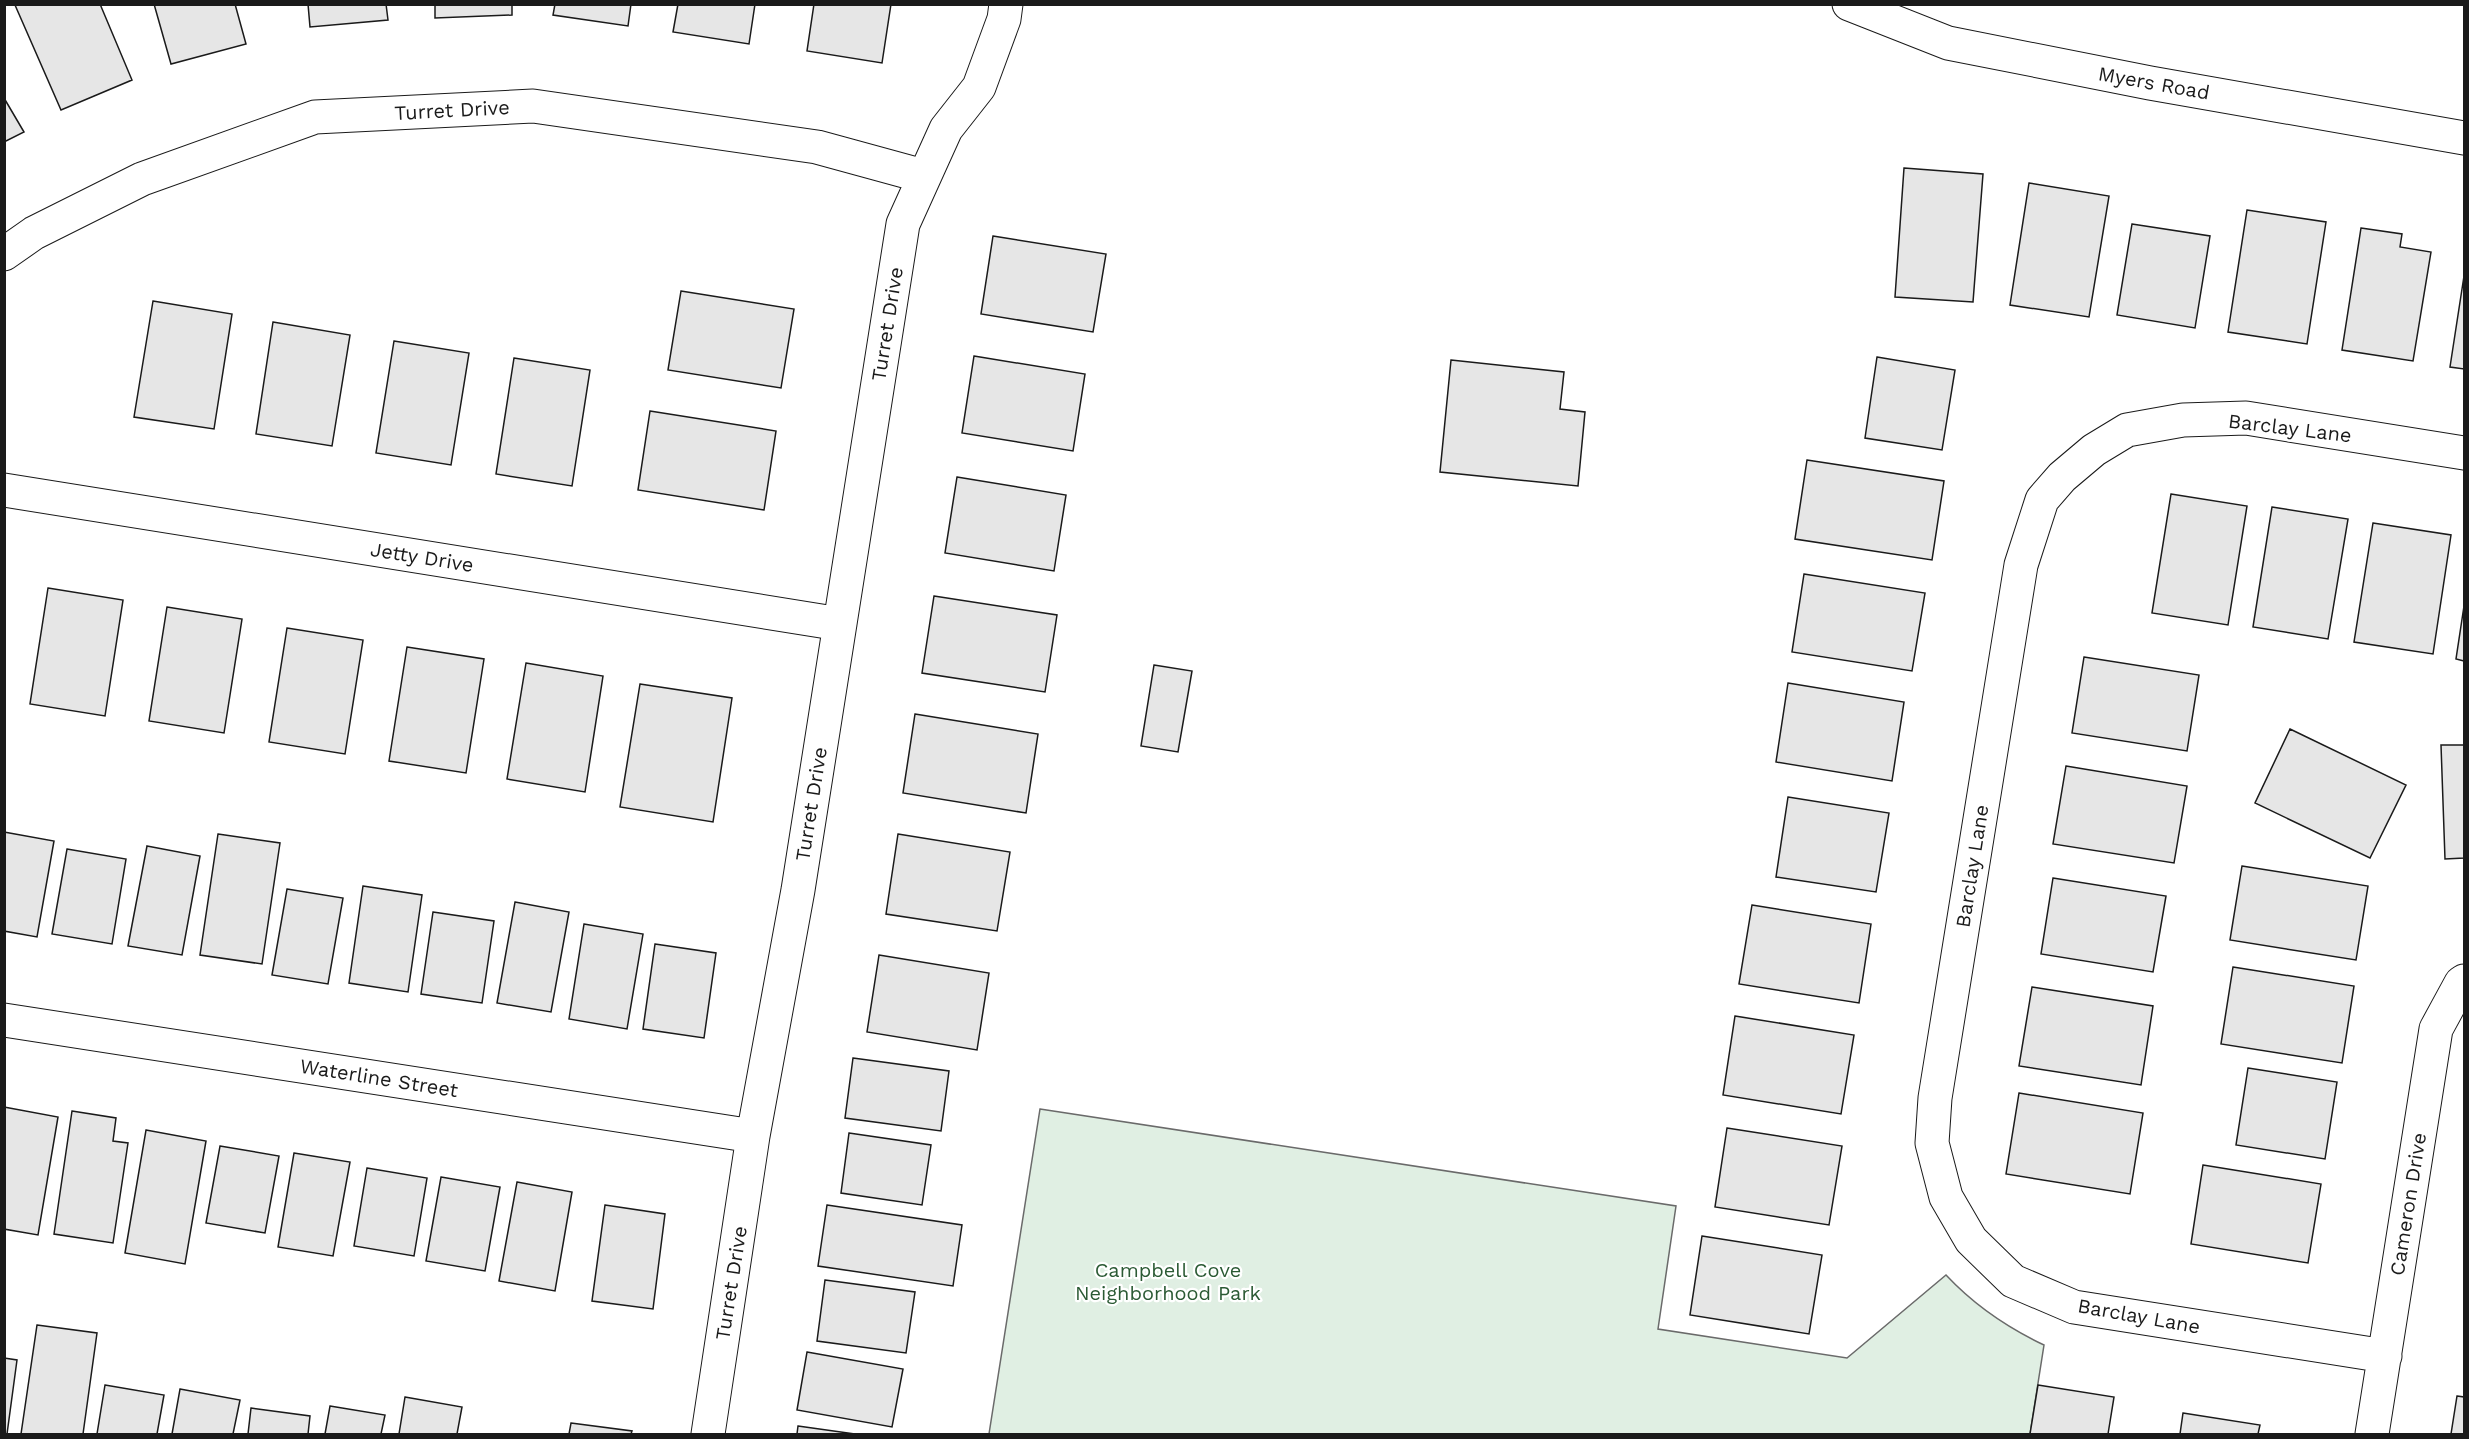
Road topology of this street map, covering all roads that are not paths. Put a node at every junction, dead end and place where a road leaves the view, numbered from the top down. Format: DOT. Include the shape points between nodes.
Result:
graph roads {
  1 [pos="1006,4"];
  2 [pos="1849,4"];
  3 [pos="2464,138"];
  4 [pos="923,176"];
  5 [pos="4,254"];
  6 [pos="2464,453"];
  7 [pos="4,490"];
  8 [pos="840,624"];
  9 [pos="2464,981"];
  10 [pos="4,1020"];
  11 [pos="753,1136"];
  12 [pos="2385,1356"];
  13 [pos="708,1434"];
  14 [pos="2372,1434"];
  1 -- 4 [label="street, Turret Drive" via="1004,20 979,87 946,129"];
  2 -- 3 [label="street, Myers Road" via="1948,43"];
  4 -- 5 [label="street, Turret Drive" via="817,147 533,106 315,117 142,179 34,233"];
  4 -- 8 [label="street, Turret Drive" via="903,224"];
  6 -- 12 [label="street, Barclay Lane" via="2246,418 2182,420 2127,430 2094,450 2042,500 2021,565 1935,1098 1932,1143 1946,1197 1971,1240 2013,1281 2074,1307"];
  7 -- 8 [label="street, Jetty Drive"];
  8 -- 11 [label="street, Turret Drive" via="798,890"];
  9 -- 12 [label="street, Cameron Drive" via="2436,1029"];
  10 -- 11 [label="street, Waterline Street"];
  11 -- 13 [label="street, Turret Drive"];
  12 -- 14 [label="street, Cameron Drive"];
}
